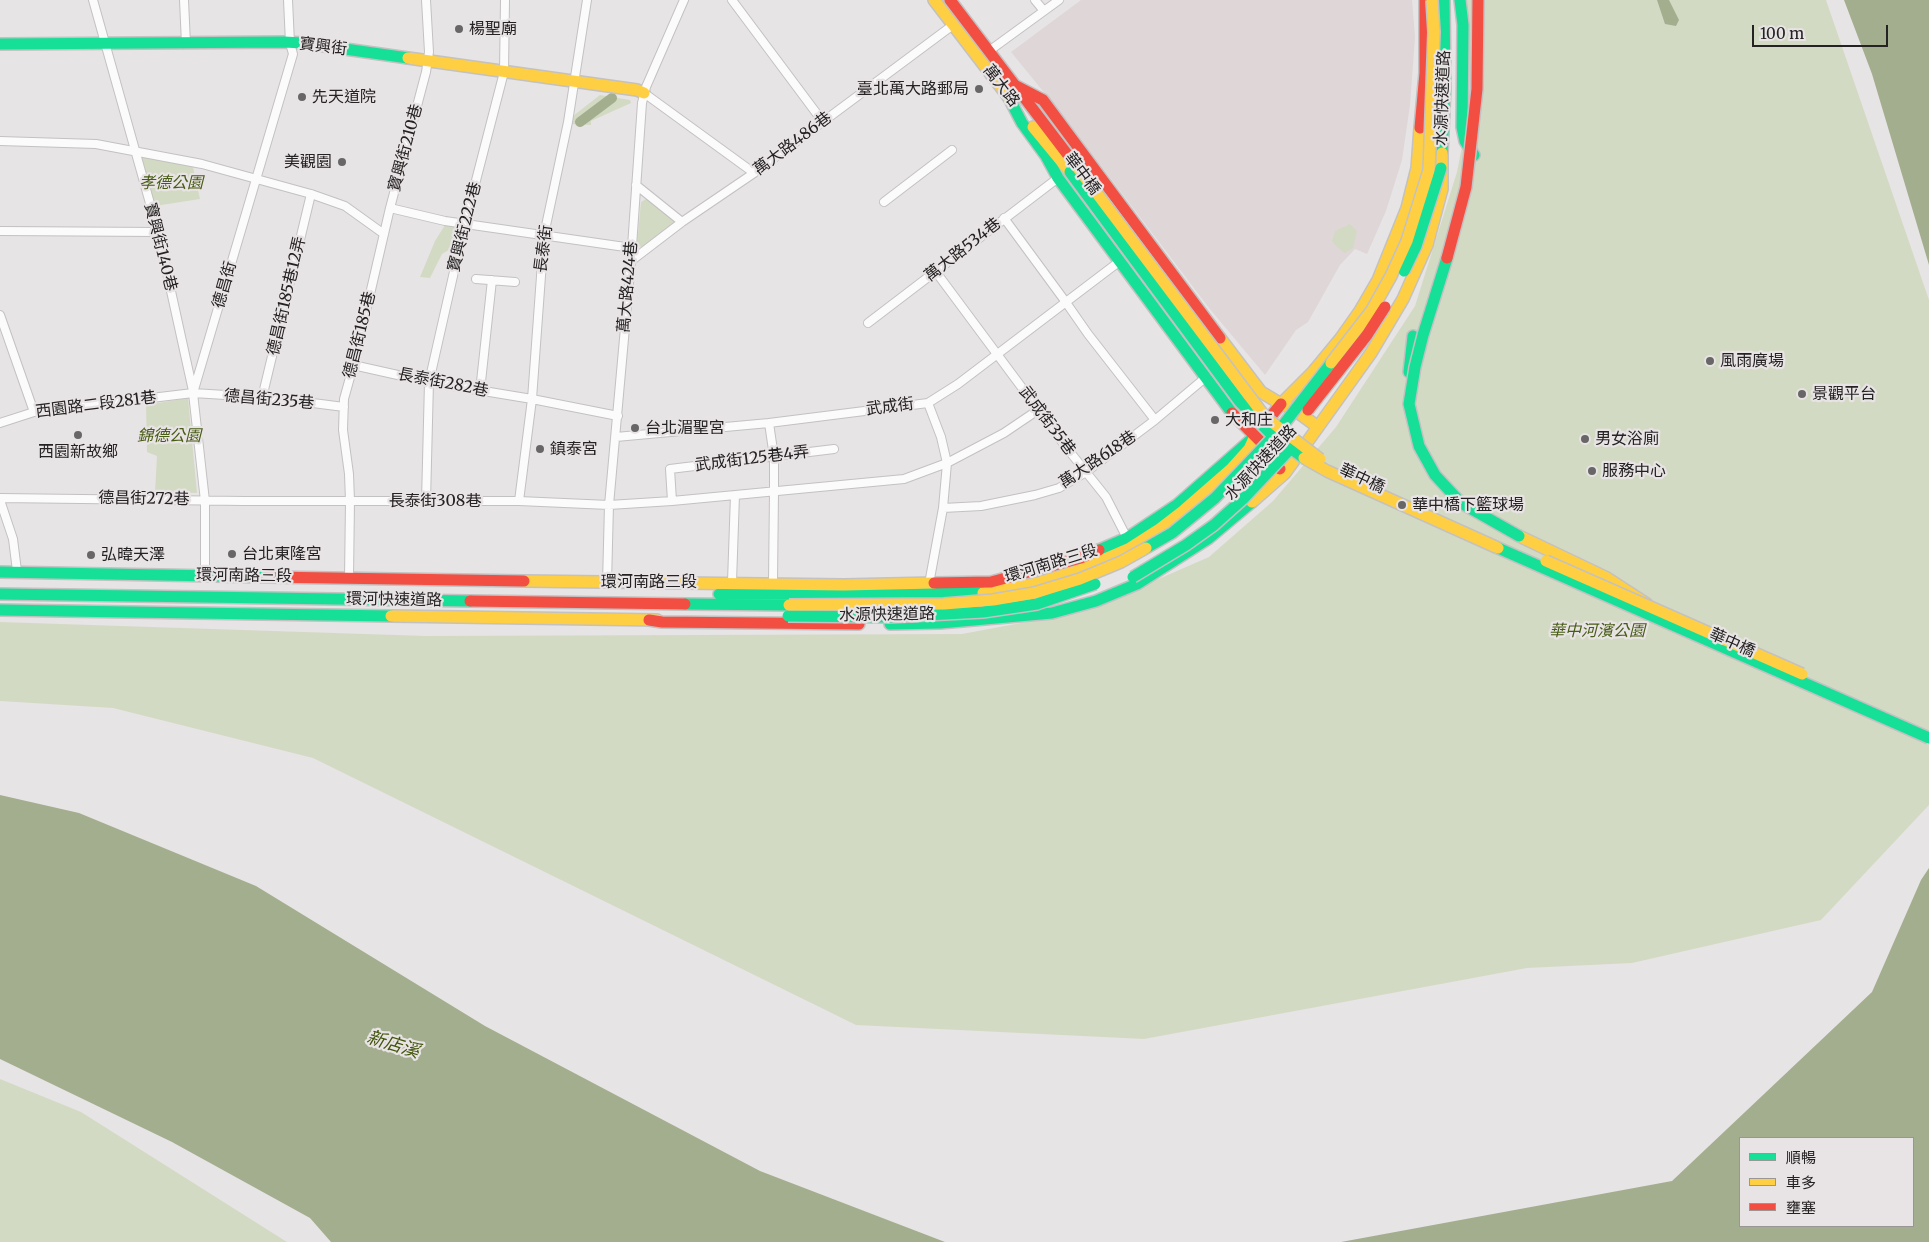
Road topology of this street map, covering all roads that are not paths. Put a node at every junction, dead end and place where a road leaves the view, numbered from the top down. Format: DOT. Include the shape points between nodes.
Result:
graph roads {
  1 [pos="93,0"];
  2 [pos="184,0"];
  3 [pos="288,0"];
  4 [pos="426,0"];
  5 [pos="505,0"];
  6 [pos="587,0"];
  7 [pos="684,0"];
  8 [pos="732,0"];
  9 [pos="934,0"];
  10 [pos="950,0"];
  11 [pos="1035,0"];
  12 [pos="1059,0"];
  13 [pos="1425,0"];
  14 [pos="1432,0"];
  15 [pos="1444,0"];
  16 [pos="1460,0"];
  17 [pos="1478,0"];
  18 [pos="1044,11"];
  19 [pos="953,25"];
  20 [pos="290,43"];
  21 [pos="0,44"];
  22 [pos="106,44"];
  23 [pos="186,44"];
  24 [pos="989,51"];
  25 [pos="428,62"];
  26 [pos="504,72"];
  27 [pos="576,82"];
  28 [pos="1016,86"];
  29 [pos="644,92"];
  30 [pos="1007,94"];
  31 [pos="823,122"];
  32 [pos="0,141"];
  33 [pos="952,150"];
  34 [pos="135,151"];
  35 [pos="1475,155"];
  36 [pos="1441,168"];
  37 [pos="1074,169"];
  38 [pos="754,173"];
  39 [pos="1058,178"];
  40 [pos="256,180"];
  41 [pos="636,185"];
  42 [pos="311,194"];
  43 [pos="884,202"];
  44 [pos="390,208"];
  45 [pos="1004,218"];
  46 [pos="682,222"];
  47 [pos="465,223"];
  48 [pos="0,231"];
  49 [pos="158,232"];
  50 [pos="384,234"];
  51 [pos="544,235"];
  52 [pos="632,248"];
  53 [pos="631,261"];
  54 [pos="1120,261"];
  55 [pos="936,272"];
  56 [pos="476,279"];
  57 [pos="492,280"];
  58 [pos="516,282"];
  59 [pos="1066,301"];
  60 [pos="0,315"];
  61 [pos="868,323"];
  62 [pos="1413,336"];
  63 [pos="997,355"];
  64 [pos="354,365"];
  65 [pos="1205,378"];
  66 [pos="429,382"];
  67 [pos="480,391"];
  68 [pos="1261,392"];
  69 [pos="193,393"];
  70 [pos="262,398"];
  71 [pos="532,399"];
  72 [pos="928,403"];
  73 [pos="1281,404"];
  74 [pos="1410,404"];
  75 [pos="344,407"];
  76 [pos="1038,410"];
  77 [pos="34,412"];
  78 [pos="618,416"];
  79 [pos="1236,419"];
  80 [pos="1155,420"];
  81 [pos="0,422"];
  82 [pos="769,422"];
  83 [pos="1318,427"];
  84 [pos="1255,436"];
  85 [pos="616,437"];
  86 [pos="1291,448"];
  87 [pos="834,450"];
  88 [pos="774,457"];
  89 [pos="947,463"];
  90 [pos="1086,472"];
  91 [pos="1285,473"];
  92 [pos="774,491"];
  93 [pos="735,495"];
  94 [pos="0,499"];
  95 [pos="205,501"];
  96 [pos="350,501"];
  97 [pos="426,501"];
  98 [pos="519,501"];
  99 [pos="672,501"];
  100 [pos="609,505"];
  101 [pos="943,508"];
  102 [pos="1127,538"];
  103 [pos="17,571"];
  104 [pos="0,572"];
  105 [pos="204,575"];
  106 [pos="349,578"];
  107 [pos="732,582"];
  108 [pos="607,583"];
  109 [pos="773,583"];
  110 [pos="929,584"];
  111 [pos="0,594"];
  112 [pos="649,603"];
  113 [pos="1036,604"];
  114 [pos="1654,609"];
  115 [pos="0,610"];
  116 [pos="789,611"];
  117 [pos="649,620"];
  118 [pos="1929,730"];
  119 [pos="1929,738"];
  1 -- 22 [label="street, 寶興街140巷"];
  2 -- 23 [label="street"];
  3 -- 20 [label="street, 德昌街"];
  4 -- 25 [label="street, 寶興街210巷"];
  5 -- 26 [label="street, 寶興街222巷"];
  6 -- 27 [label="street, 長泰街"];
  7 -- 29 [label="street, 萬大路424巷"];
  8 -- 31 [label="street"];
  9 -- 19 [label="main road, 萬大路"];
  10 -- 24 [label="main road, 萬大路"];
  11 -- 18 [label="street"];
  12 -- 18 [label="street"];
  13 -- 73 [label="main road" via="1425,73 1417,168 1406,208 1378,280 1341,338"];
  14 -- 116 [label="main road, 水源快速道路, bridge" via="1434,32 1429,170 1407,241 1372,310 1277,433 1215,498 1172,533 1121,562 1034,593 944,604"];
  15 -- 36 [label="main road, 水源快速道路" via="1445,87"];
  16 -- 35 [label="main road" via="1463,26 1462,127 1464,141"];
  17 -- 74 [label="main road, bridge" via="1477,89 1466,187 1423,335"];
  18 -- 24 [label="street"];
  19 -- 30 [label="main road, 萬大路"];
  19 -- 31 [label="street, 萬大路486巷"];
  20 -- 23 [label="main road, 寶興街"];
  20 -- 25 [label="main road, 寶興街"];
  20 -- 40 [label="street, 德昌街" via="293,54"];
  21 -- 22 [label="main road, 寶興街"];
  22 -- 23 [label="main road, 寶興街"];
  22 -- 34 [label="street, 寶興街140巷"];
  24 -- 28 [label="main road, 萬大路"];
  25 -- 26 [label="main road, 寶興街"];
  25 -- 44 [label="street, 寶興街210巷"];
  26 -- 27 [label="main road, 寶興街"];
  26 -- 47 [label="street, 寶興街222巷"];
  27 -- 29 [label="main road, 寶興街"];
  27 -- 51 [label="street, 長泰街"];
  28 -- 37 [label="main road, 華中橋"];
  28 -- 68 [label="main road" via="1043,100"];
  29 -- 38 [label="street"];
  29 -- 41 [label="street, 萬大路424巷"];
  30 -- 37 [label="main road, 萬大路"];
  30 -- 39 [label="main road"];
  31 -- 38 [label="street, 萬大路486巷"];
  32 -- 34 [label="street" via="96,144"];
  33 -- 43 [label="street"];
  34 -- 40 [label="street" via="202,164"];
  34 -- 49 [label="street, 寶興街140巷"];
  36 -- 83 [label="main road" via="1442,189 1427,245 1403,299 1371,353"];
  36 -- 113 [label="main road, 水源快速道路, bridge" via="1416,246 1383,310 1350,357 1265,462 1219,508 1164,549 1096,584"];
  37 -- 86 [label="main road, 華中橋, bridge" via="1227,386 1258,422"];
  37 -- 114 [label="main road, 華中橋, bridge" via="1265,417 1294,440 1351,475"];
  38 -- 46 [label="street, 萬大路486巷"];
  39 -- 45 [label="street, 萬大路534巷"];
  39 -- 54 [label="main road"];
  40 -- 42 [label="street"];
  40 -- 69 [label="street, 德昌街"];
  41 -- 46 [label="street"];
  41 -- 52 [label="street, 萬大路424巷"];
  42 -- 50 [label="street" via="345,206"];
  42 -- 70 [label="street, 德昌街185巷12弄"];
  44 -- 47 [label="street"];
  44 -- 50 [label="street, 寶興街210巷"];
  45 -- 55 [label="street, 萬大路534巷"];
  45 -- 59 [label="street"];
  46 -- 53 [label="street, 萬大路486巷"];
  47 -- 51 [label="street"];
  47 -- 66 [label="street, 寶興街222巷"];
  48 -- 49 [label="street"];
  49 -- 69 [label="street, 寶興街140巷"];
  50 -- 64 [label="street, 德昌街185巷"];
  51 -- 52 [label="street"];
  51 -- 71 [label="street, 長泰街"];
  52 -- 53 [label="street, 萬大路424巷"];
  53 -- 78 [label="street, 萬大路424巷"];
  54 -- 59 [label="street, 武成街"];
  54 -- 65 [label="main road"];
  55 -- 61 [label="street, 萬大路534巷"];
  55 -- 63 [label="street, 武成街35巷"];
  56 -- 57 [label="street"];
  57 -- 58 [label="street"];
  57 -- 67 [label="street"];
  59 -- 63 [label="street, 武成街"];
  59 -- 80 [label="street"];
  60 -- 77 [label="street"];
  62 -- 74 [label="main road, bridge"];
  63 -- 72 [label="street, 武成街"];
  63 -- 76 [label="street, 武成街35巷"];
  64 -- 66 [label="street, 長泰街282巷"];
  64 -- 75 [label="street, 德昌街185巷"];
  65 -- 79 [label="main road"];
  65 -- 80 [label="street, 萬大路618巷"];
  66 -- 67 [label="street, 長泰街282巷"];
  66 -- 97 [label="street, 寶興街222巷"];
  67 -- 71 [label="street, 長泰街282巷"];
  68 -- 73 [label="main road"];
  68 -- 79 [label="main road" via="1263,409 1252,422"];
  69 -- 70 [label="street, 德昌街235巷"];
  69 -- 77 [label="street, 西園路二段281巷"];
  69 -- 95 [label="street, 德昌街"];
  70 -- 75 [label="street, 德昌街235巷"];
  71 -- 78 [label="street, 長泰街282巷"];
  71 -- 98 [label="street, 長泰街"];
  72 -- 82 [label="street, 武成街"];
  72 -- 89 [label="street"];
  73 -- 83 [label="main road"];
  73 -- 84 [label="main road"];
  74 -- 114 [label="main road, bridge" via="1426,462 1461,503 1490,521 1607,578"];
  75 -- 96 [label="street, 德昌街185巷"];
  76 -- 89 [label="street, 長泰街308巷" via="1004,433"];
  76 -- 90 [label="street, 武成街35巷"];
  77 -- 81 [label="street, 西園路二段281巷"];
  78 -- 85 [label="street, 萬大路424巷"];
  79 -- 84 [label="main road"];
  80 -- 90 [label="street, 萬大路618巷"];
  82 -- 85 [label="street, 武成街"];
  82 -- 88 [label="street"];
  83 -- 91 [label="main road"];
  84 -- 91 [label="main road" via="1272,462"];
  84 -- 102 [label="main road, 環河南路三段" via="1178,504"];
  84 -- 112 [label="main road" via="1249,449 1231,468 1158,530 1130,548 1077,571 1034,584 988,593 668,594"];
  85 -- 100 [label="street, 萬大路424巷"];
  86 -- 113 [label="main road, bridge" via="1243,499 1186,545 1133,577 1076,600"];
  86 -- 119 [label="main road, 華中橋, bridge" via="1327,472"];
  87 -- 88 [label="street, 武成街125巷4弄"];
  88 -- 92 [label="street"];
  88 -- 99 [label="street, 武成街125巷4弄" via="670,469"];
  89 -- 92 [label="street, 長泰街308巷" via="904,479"];
  89 -- 101 [label="street"];
  90 -- 101 [label="street, 萬大路618巷" via="1059,488 1035,495 981,506"];
  90 -- 102 [label="street, 武成街35巷" via="1106,497"];
  91 -- 117 [label="main road" via="1209,538 1137,584 1096,601 1052,613 940,623 689,623"];
  92 -- 93 [label="street, 長泰街308巷"];
  92 -- 109 [label="street"];
  93 -- 99 [label="street, 長泰街308巷"];
  93 -- 107 [label="street"];
  94 -- 95 [label="street, 德昌街272巷"];
  94 -- 103 [label="street" via="13,539"];
  95 -- 96 [label="street, 德昌街272巷"];
  95 -- 105 [label="street, 德昌街"];
  96 -- 97 [label="street, 長泰街308巷"];
  96 -- 106 [label="street, 德昌街185巷"];
  97 -- 98 [label="street, 長泰街308巷"];
  98 -- 100 [label="street, 長泰街308巷"];
  99 -- 100 [label="street, 長泰街308巷"];
  100 -- 108 [label="street, 萬大路424巷"];
  101 -- 110 [label="street"];
  102 -- 110 [label="main road, 環河南路三段" via="1081,558 992,582"];
  103 -- 104 [label="main road, 環河南路三段"];
  103 -- 105 [label="main road, 環河南路三段"];
  105 -- 106 [label="main road, 環河南路三段"];
  106 -- 108 [label="main road, 環河南路三段"];
  107 -- 108 [label="main road, 環河南路三段"];
  107 -- 109 [label="main road, 環河南路三段"];
  109 -- 110 [label="main road, 環河南路三段"];
  111 -- 112 [label="main road, 環河快速道路"];
  112 -- 116 [label="main road, 環河快速道路"];
  113 -- 116 [label="main road, 水源快速道路, bridge" via="983,612 889,617"];
  114 -- 118 [label="main road, 華中橋, bridge"];
  115 -- 117 [label="main road, 環河快速道路"];
  116 -- 117 [label="main road, 環河快速道路"];
}
